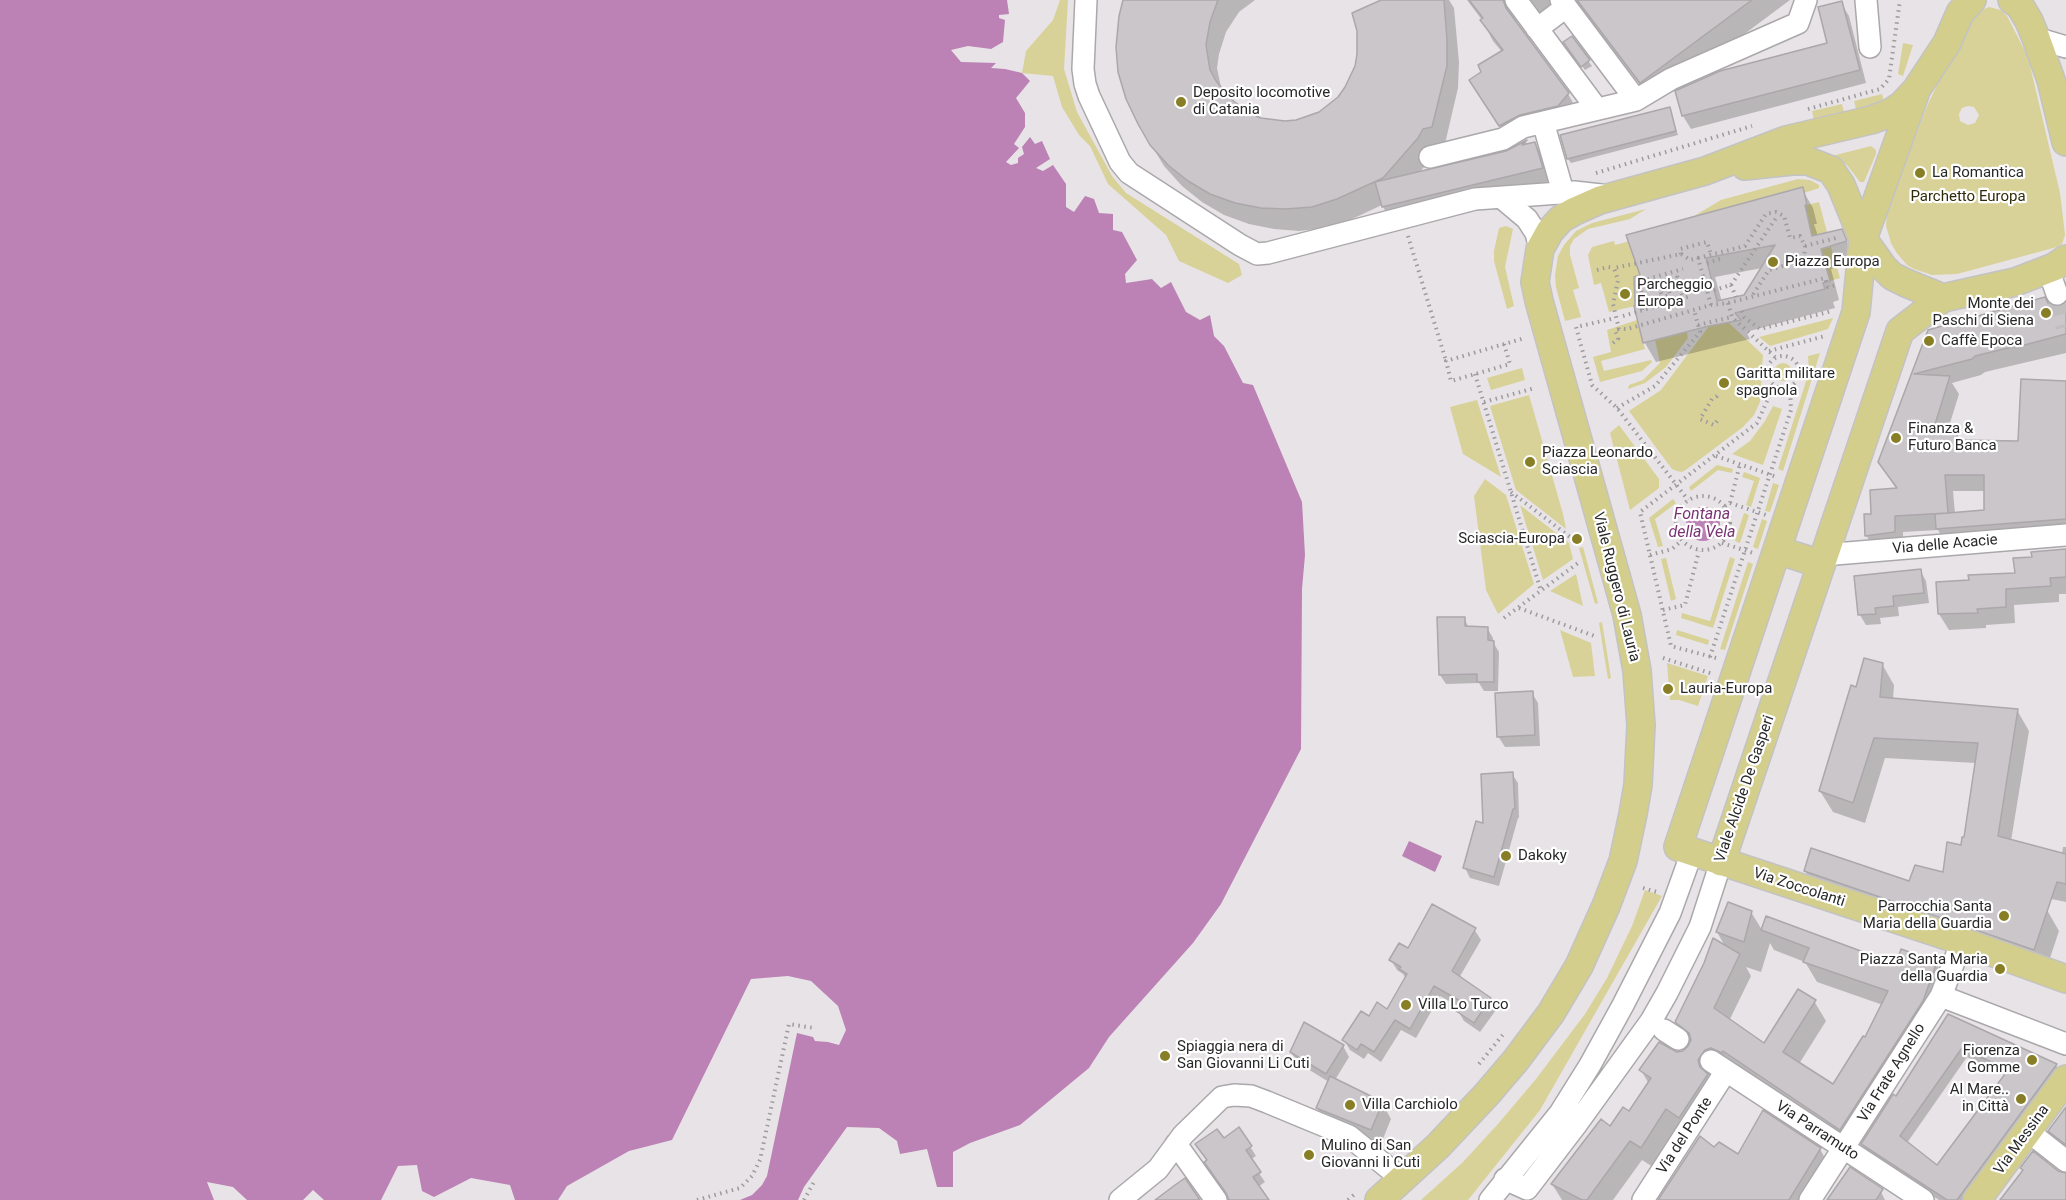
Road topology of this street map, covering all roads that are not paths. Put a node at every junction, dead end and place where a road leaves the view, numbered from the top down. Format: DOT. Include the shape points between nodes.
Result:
graph roads {
  1 [pos="1086,0"];
  2 [pos="1516,0"];
  3 [pos="1806,0"];
  4 [pos="1866,0"];
  5 [pos="1948,0"];
  6 [pos="1972,0"];
  7 [pos="2012,0"];
  8 [pos="1564,4"];
  9 [pos="2031,20"];
  10 [pos="1537,29"];
  11 [pos="1870,47"];
  12 [pos="2066,47"];
  13 [pos="2058,81"];
  14 [pos="1916,90"];
  15 [pos="1636,100"];
  16 [pos="1597,109"];
  17 [pos="1543,122"];
  18 [pos="2066,142"];
  19 [pos="1430,157"];
  20 [pos="1705,171"];
  21 [pos="1563,192"];
  22 [pos="1611,196"];
  23 [pos="1502,198"];
  24 [pos="1863,239"];
  25 [pos="1540,249"];
  26 [pos="2060,278"];
  27 [pos="1943,298"];
  28 [pos="2066,535"];
  29 [pos="1768,552"];
  30 [pos="1822,559"];
  31 [pos="1685,850"];
  32 [pos="1721,862"];
  33 [pos="1954,939"];
  34 [pos="2066,979"];
  35 [pos="1938,1001"];
  36 [pos="2066,1044"];
  37 [pos="1719,1066"];
  38 [pos="2066,1079"];
  39 [pos="2029,1132"];
  40 [pos="1176,1143"];
  41 [pos="1844,1149"];
  42 [pos="2066,1161"];
  43 [pos="1402,1179"];
  44 [pos="1505,1179"];
  45 [pos="1374,1198"];
  46 [pos="1120,1200"];
  47 [pos="1216,1200"];
  48 [pos="1490,1200"];
  49 [pos="1643,1200"];
  50 [pos="1810,1200"];
  51 [pos="1923,1200"];
  52 [pos="1977,1200"];
  1 -- 23 [label="street" via="1085,84 1120,162 1129,173 1257,254 1475,199"];
  2 -- 10 [label="street"];
  3 -- 15 [label="street" via="1798,23 1671,79"];
  4 -- 11 [label="street"];
  5 -- 14 [label="main road"];
  6 -- 14 [label="main road" via="1960,13 1947,43"];
  7 -- 9 [label="main road"];
  8 -- 10 [label="street"];
  8 -- 15 [label="street"];
  9 -- 12 [label="street"];
  9 -- 13 [label="main road"];
  10 -- 16 [label="street"];
  13 -- 18 [label="main road"];
  14 -- 20 [label="main road" via="1888,114 1785,140"];
  14 -- 24 [label="main road"];
  15 -- 16 [label="street"];
  16 -- 17 [label="street"];
  17 -- 19 [label="street" via="1523,127 1503,139"];
  17 -- 21 [label="street"];
  20 -- 22 [label="main road"];
  20 -- 24 [label="main road" via="1792,161 1819,164 1831,170 1841,185"];
  21 -- 22 [label="street"];
  21 -- 23 [label="street"];
  22 -- 25 [label="main road" via="1561,219"];
  23 -- 25 [label="street" via="1527,219"];
  24 -- 27 [label="main road" via="1892,276"];
  24 -- 29 [label="main road, Viale Alcide De Gasperi" via="1856,312 1839,337"];
  25 -- 43 [label="main road, Viale Ruggero di Lauria" via="1535,282 1535,332 1627,615 1641,725 1638,785 1629,839 1613,888 1591,944 1566,990 1487,1094"];
  26 -- 27 [label="main road" via="2015,282"];
  27 -- 30 [label="main road, Viale Alcide De Gasperi" via="1900,331"];
  28 -- 30 [label="street, Via delle Acacie"];
  29 -- 30 [label="main road"];
  29 -- 31 [label="main road, Viale Alcide De Gasperi"];
  30 -- 32 [label="main road, Viale Alcide De Gasperi"];
  31 -- 32 [label="main road, Via Zoccolanti"];
  31 -- 44 [label="street, Viale Alcide De Gasperi" via="1670,913 1623,1005 1560,1113"];
  32 -- 33 [label="main road, Via Zoccolanti"];
  32 -- 44 [label="street, Viale Alcide De Gasperi" via="1700,927 1651,1021 1527,1189"];
  33 -- 34 [label="main road, Via Zoccolanti"];
  33 -- 35 [label="street, Via Frate Agnello"];
  35 -- 36 [label="street"];
  35 -- 41 [label="street, Via Frate Agnello"];
  37 -- 41 [label="street, Via Parramuto"];
  37 -- 49 [label="street, Via del Ponte"];
  38 -- 39 [label="main road, Via Messina"];
  39 -- 42 [label="street"];
  39 -- 52 [label="main road, Via Messina"];
  40 -- 43 [label="street" via="1222,1097 1251,1096 1349,1136"];
  40 -- 46 [label="street" via="1158,1169"];
  40 -- 47 [label="street"];
  41 -- 50 [label="street, Via Frate Agnello"];
  41 -- 51 [label="street, Via Parramuto"];
  43 -- 45 [label="main road, Viale Ruggero di Lauria"];
  44 -- 48 [label="street, Viale Alcide De Gasperi"];
}
